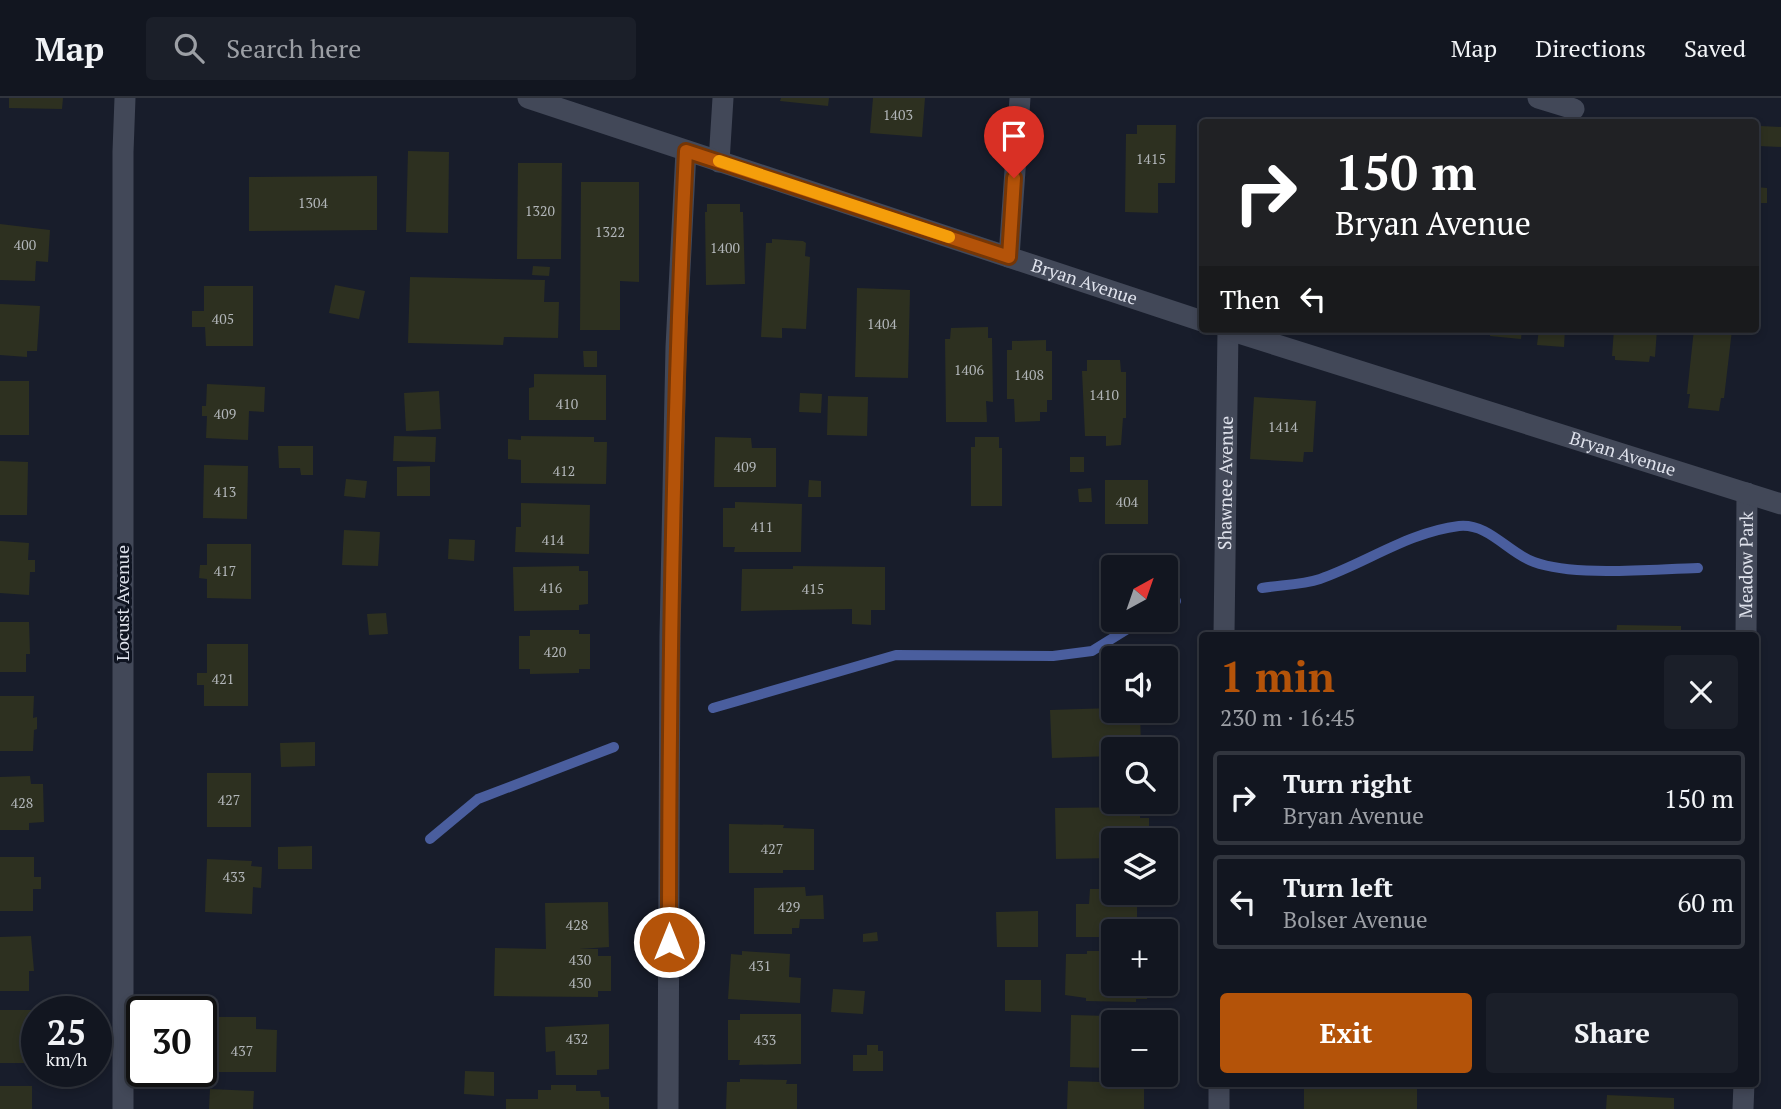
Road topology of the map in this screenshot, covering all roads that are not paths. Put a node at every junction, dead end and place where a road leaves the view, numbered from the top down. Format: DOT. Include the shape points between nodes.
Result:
graph roads {
  1 [pos="125,98"];
  2 [pos="528,98"];
  3 [pos="723,98"];
  4 [pos="1020,98"];
  5 [pos="1538,98"];
  6 [pos="1574,109"];
  7 [pos="686,151"];
  8 [pos="719,162"];
  9 [pos="1009,257"];
  10 [pos="1199,320"];
  11 [pos="1227,333"];
  12 [pos="1240,333"];
  13 [pos="1747,493"];
  14 [pos="1781,504"];
  15 [pos="1224,632"];
  16 [pos="1746,632"];
  17 [pos="1220,1087"];
  18 [pos="1744,1087"];
  19 [pos="123,1109"];
  20 [pos="668,1109"];
  21 [pos="1219,1109"];
  22 [pos="1744,1109"];
  1 -- 19 [label="street, Locust Avenue"];
  2 -- 7 [label="street, Bryan Avenue"];
  3 -- 8 [label="street"];
  4 -- 9 [label="street"];
  5 -- 6 [label="street"];
  7 -- 8 [label="street, Bryan Avenue"];
  7 -- 20 [label="street" via="676,347 670,636"];
  8 -- 9 [label="street, Bryan Avenue"];
  9 -- 10 [label="street, Bryan Avenue"];
  11 -- 15 [label="street, Shawnee Avenue"];
  12 -- 13 [label="street, Bryan Avenue"];
  13 -- 14 [label="street, Bryan Avenue"];
  13 -- 16 [label="street, Meadow Park"];
  17 -- 21 [label="street"];
  18 -- 22 [label="street"];
}
